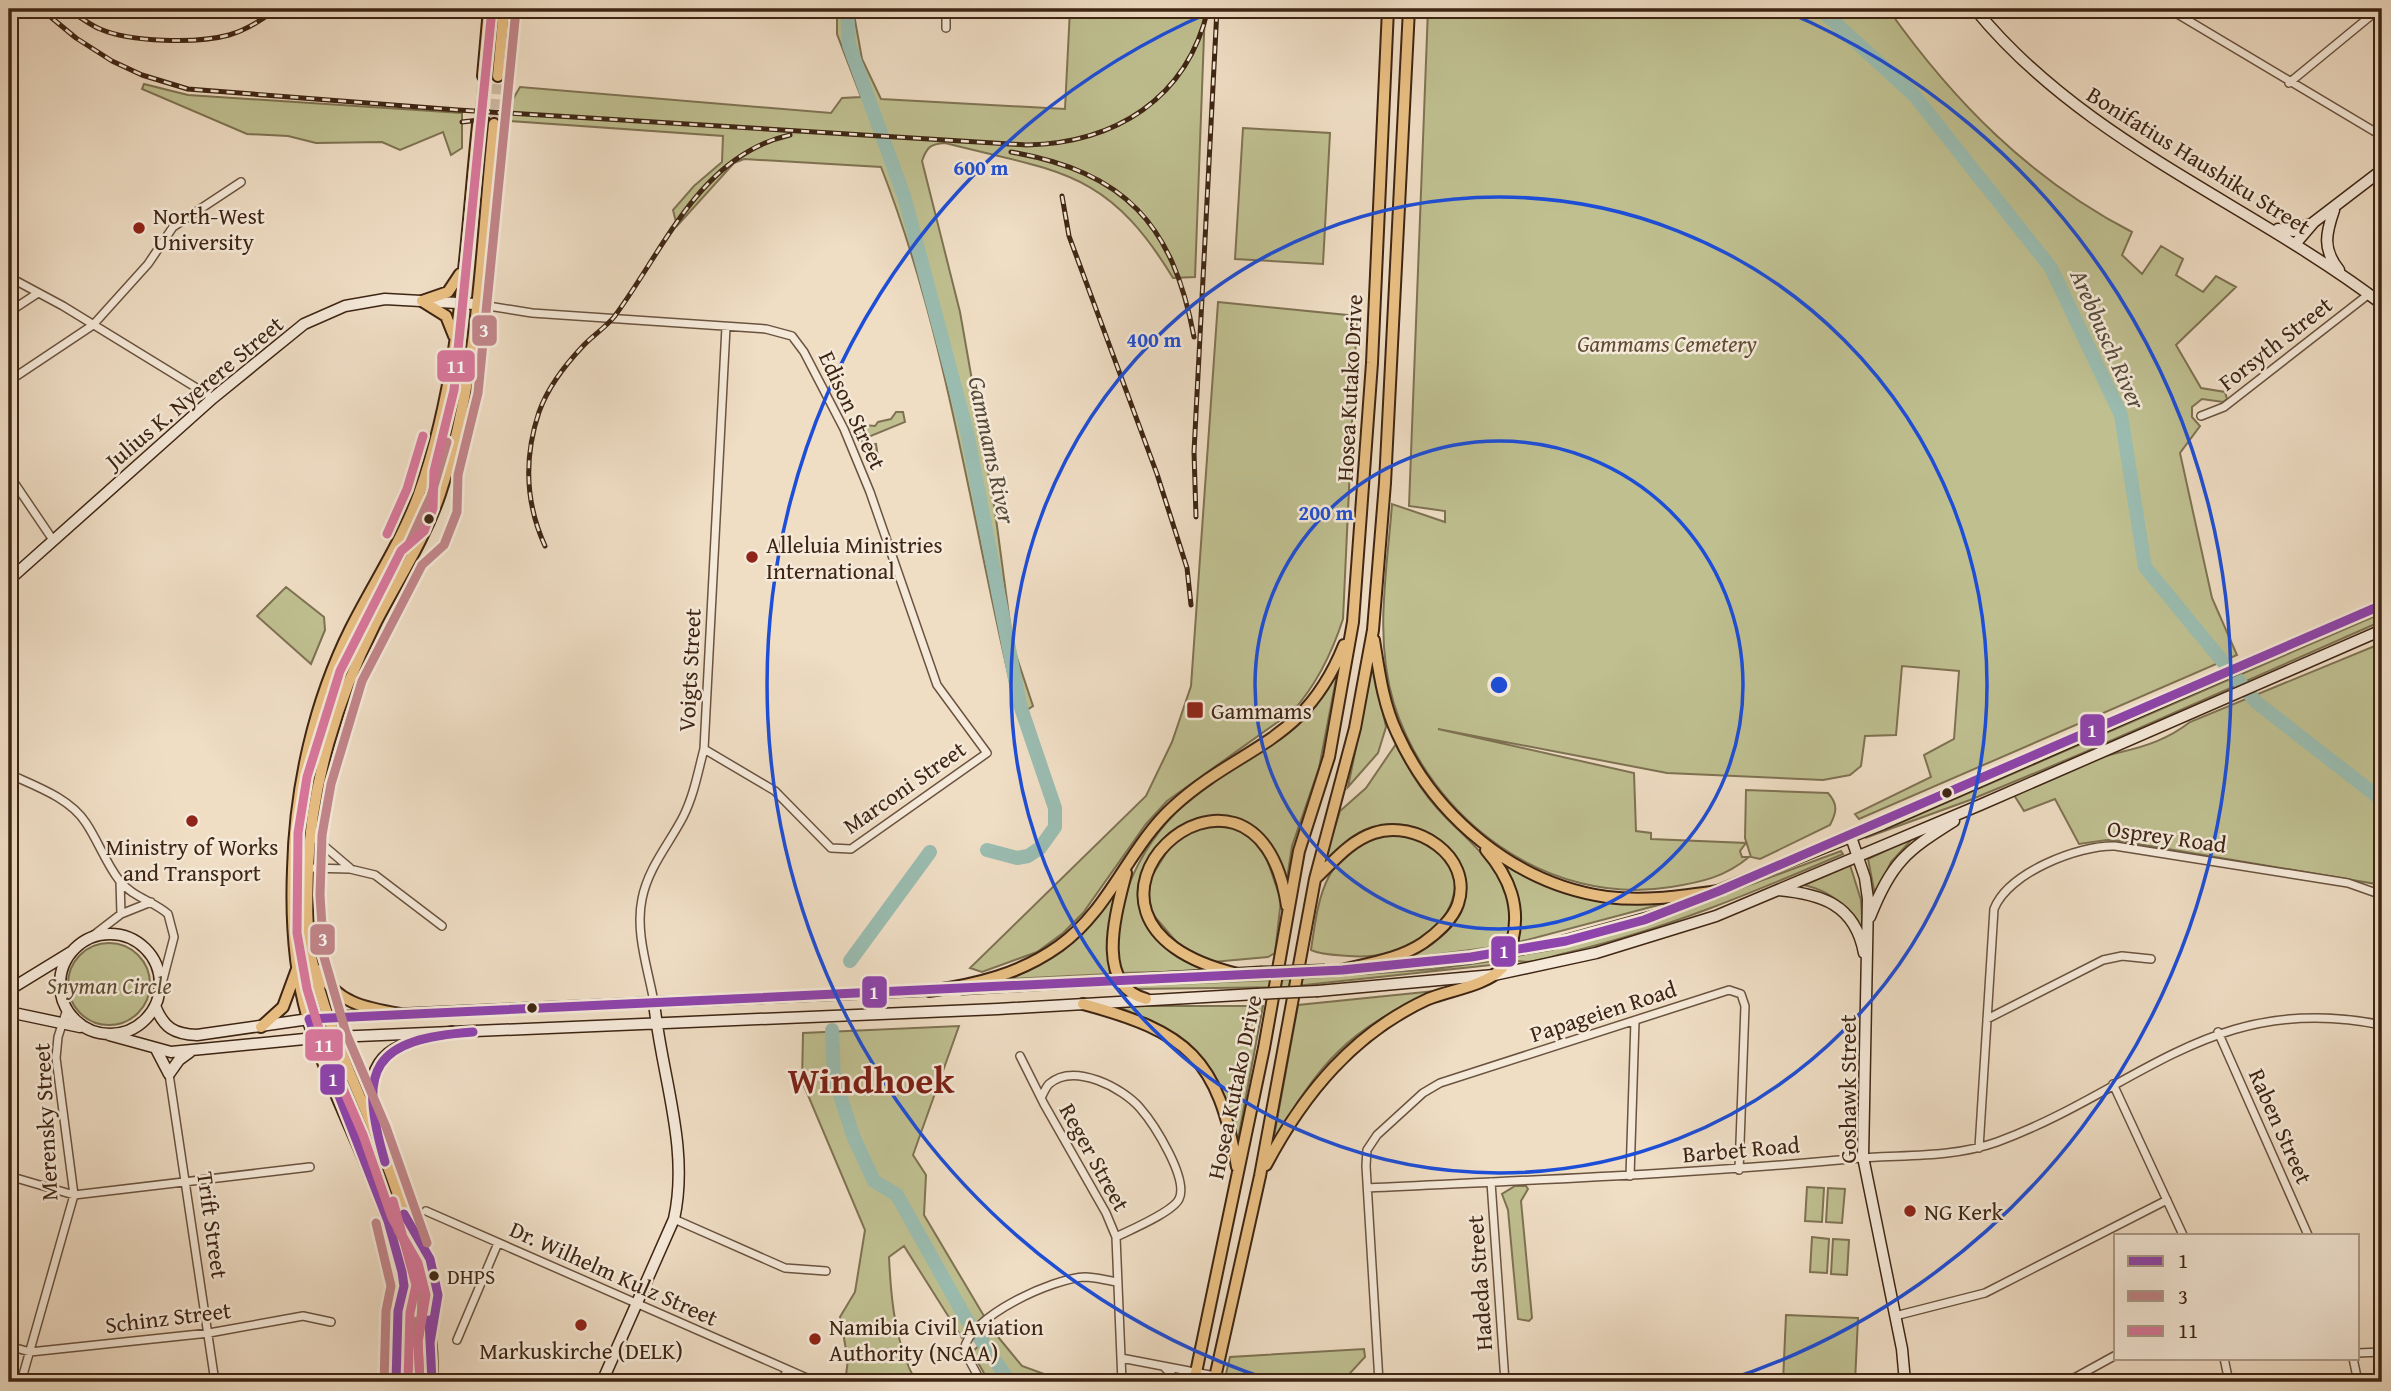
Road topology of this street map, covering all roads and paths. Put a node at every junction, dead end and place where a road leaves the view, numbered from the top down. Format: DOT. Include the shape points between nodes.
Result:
graph roads {
  1 [pos="489,9"];
  2 [pos="505,9"];
  3 [pos="946,9"];
  4 [pos="1388,9"];
  5 [pos="1409,9"];
  6 [pos="1975,9"];
  7 [pos="2169,9"];
  8 [pos="2379,9"];
  9 [pos="946,28"];
  10 [pos="483,76"];
  11 [pos="498,76"];
  12 [pos="2289,83"];
  13 [pos="494,124"];
  14 [pos="478,125"];
  15 [pos="2382,136"];
  16 [pos="2382,171"];
  17 [pos="241,181"];
  18 [pos="2334,209"];
  19 [pos="2314,222"];
  20 [pos="2274,229"];
  21 [pos="2296,243"];
  22 [pos="464,268"];
  23 [pos="9,277"];
  24 [pos="2347,280"];
  25 [pos="38,293"];
  26 [pos="2369,293"];
  27 [pos="422,301"];
  28 [pos="460,304"];
  29 [pos="475,304"];
  30 [pos="2382,304"];
  31 [pos="9,312"];
  32 [pos="93,324"];
  33 [pos="726,327"];
  34 [pos="456,346"];
  35 [pos="9,381"];
  36 [pos="213,398"];
  37 [pos="2201,416"];
  38 [pos="9,475"];
  39 [pos="53,540"];
  40 [pos="9,580"];
  41 [pos="2382,605"];
  42 [pos="1353,622"];
  43 [pos="1373,630"];
  44 [pos="2382,630"];
  45 [pos="704,749"];
  46 [pos="987,753"];
  47 [pos="9,774"];
  48 [pos="1980,805"];
  49 [pos="1470,832"];
  50 [pos="310,834"];
  51 [pos="1852,837"];
  52 [pos="1858,855"];
  53 [pos="1128,866"];
  54 [pos="308,868"];
  55 [pos="350,869"];
  56 [pos="1315,879"];
  57 [pos="120,880"];
  58 [pos="1776,890"];
  59 [pos="1719,891"];
  60 [pos="2382,895"];
  61 [pos="151,902"];
  62 [pos="121,914"];
  63 [pos="1289,919"];
  64 [pos="1868,921"];
  65 [pos="442,926"];
  66 [pos="86,941"];
  67 [pos="75,949"];
  68 [pos="1510,951"];
  69 [pos="312,959"];
  70 [pos="2151,959"];
  71 [pos="298,967"];
  72 [pos="1342,970"];
  73 [pos="1238,974"];
  74 [pos="1867,974"];
  75 [pos="1494,975"];
  76 [pos="1119,981"];
  77 [pos="9,990"];
  78 [pos="160,991"];
  79 [pos="929,991"];
  80 [pos="1146,999"];
  81 [pos="654,1002"];
  82 [pos="1083,1004"];
  83 [pos="155,1006"];
  84 [pos="67,1009"];
  85 [pos="9,1012"];
  86 [pos="400,1014"];
  87 [pos="329,1017"];
  88 [pos="309,1019"];
  89 [pos="1987,1019"];
  90 [pos="62,1021"];
  91 [pos="1635,1021"];
  92 [pos="656,1024"];
  93 [pos="2382,1025"];
  94 [pos="261,1027"];
  95 [pos="96,1031"];
  96 [pos="452,1032"];
  97 [pos="2218,1032"];
  98 [pos="334,1037"];
  99 [pos="315,1038"];
  100 [pos="158,1051"];
  101 [pos="191,1052"];
  102 [pos="1020,1055"];
  103 [pos="169,1074"];
  104 [pos="2113,1084"];
  105 [pos="1041,1098"];
  106 [pos="374,1130"];
  107 [pos="1979,1148"];
  108 [pos="1863,1157"];
  109 [pos="310,1167"];
  110 [pos="1739,1170"];
  111 [pos="1238,1173"];
  112 [pos="9,1176"];
  113 [pos="1260,1176"];
  114 [pos="1630,1176"];
  115 [pos="1490,1182"];
  116 [pos="187,1183"];
  117 [pos="1368,1188"];
  118 [pos="74,1195"];
  119 [pos="2167,1200"];
  120 [pos="426,1212"];
  121 [pos="674,1219"];
  122 [pos="2183,1234"];
  123 [pos="2308,1234"];
  124 [pos="1116,1237"];
  125 [pos="498,1243"];
  126 [pos="825,1271"];
  127 [pos="1118,1282"];
  128 [pos="635,1302"];
  129 [pos="1895,1316"];
  130 [pos="331,1322"];
  131 [pos="209,1333"];
  132 [pos="457,1340"];
  133 [pos="9,1346"];
  134 [pos="30,1352"];
  135 [pos="2382,1352"];
  136 [pos="2360,1353"];
  137 [pos="2114,1356"];
  138 [pos="1121,1357"];
  139 [pos="2224,1360"];
  140 [pos="2353,1360"];
  141 [pos="1162,1366"];
  142 [pos="787,1370"];
  143 [pos="1195,1377"];
  144 [pos="1214,1379"];
  145 [pos="21,1382"];
  146 [pos="215,1382"];
  147 [pos="410,1382"];
  148 [pos="432,1382"];
  149 [pos="601,1382"];
  150 [pos="782,1382"];
  151 [pos="816,1382"];
  152 [pos="981,1382"];
  153 [pos="1122,1382"];
  154 [pos="1179,1382"];
  155 [pos="1379,1382"];
  156 [pos="1505,1382"];
  157 [pos="1905,1382"];
  158 [pos="2067,1382"];
  159 [pos="2229,1382"];
  160 [pos="2358,1382"];
  1 -- 10 [label="main road"];
  2 -- 11 [label="main road"];
  3 -- 9 [label="street"];
  4 -- 42 [label="main road, Hosea Kutako Drive" via="1372,363"];
  5 -- 43 [label="main road, Hosea Kutako Drive" via="1393,351"];
  6 -- 20 [label="main road, Bonifatius Haushiku Street" via="2024,64 2091,116 2128,143"];
  7 -- 12 [label="street"];
  8 -- 12 [label="street"];
  12 -- 15 [label="street"];
  13 -- 29 [label="main road"];
  14 -- 22 [label="main road"];
  16 -- 18 [label="main road"];
  17 -- 32 [label="street" via="173,227 148,264"];
  18 -- 19 [label="main road"];
  18 -- 24 [label="main road" via="2326,247"];
  19 -- 20 [label="main road" via="2294,231"];
  19 -- 21 [label="main road"];
  20 -- 21 [label="main road, Bonifatius Haushiku Street"];
  21 -- 24 [label="main road, Bonifatius Haushiku Street"];
  22 -- 27 [label="main road" via="448,292"];
  22 -- 28 [label="main road"];
  23 -- 25 [label="street"];
  24 -- 26 [label="main road, Bonifatius Haushiku Street"];
  25 -- 31 [label="street"];
  25 -- 32 [label="street"];
  26 -- 30 [label="main road, Bonifatius Haushiku Street"];
  26 -- 37 [label="street, Forsyth Street" via="2224,407"];
  27 -- 28 [label="main road, Julius K. Nyerere Street"];
  27 -- 34 [label="main road" via="446,316"];
  27 -- 36 [label="main road, Julius K. Nyerere Street" via="362,302 321,315 271,349"];
  28 -- 29 [label="main road, Julius K. Nyerere Street"];
  28 -- 34 [label="main road"];
  29 -- 33 [label="street, Edison Street" via="532,313"];
  29 -- 50 [label="main road" via="464,406 440,493 351,676 319,780"];
  32 -- 35 [label="street"];
  32 -- 36 [label="street"];
  33 -- 45 [label="street, Voigts Street"];
  33 -- 46 [label="street, Edison Street" via="784,332 804,352 870,492 937,685"];
  34 -- 71 [label="main road" via="419,493 349,631 312,734 293,865"];
  36 -- 39 [label="main road, Julius K. Nyerere Street"];
  38 -- 39 [label="street"];
  39 -- 40 [label="main road, Julius K. Nyerere Street"];
  41 -- 51 [label="main road"];
  42 -- 53 [label="main road" via="1334,669 1310,706 1291,726 1174,806 1150,831"];
  42 -- 63 [label="main road, Hosea Kutako Drive" via="1329,757 1299,851"];
  43 -- 49 [label="main road" via="1379,673 1396,732 1424,783"];
  43 -- 56 [label="main road, Hosea Kutako Drive" via="1355,728"];
  44 -- 48 [label="main road"];
  45 -- 46 [label="street, Marconi Street" via="775,790 831,848 842,851"];
  45 -- 81 [label="street, Voigts Street" via="691,797 651,871 642,899 640,925"];
  47 -- 57 [label="street" via="52,794 85,820"];
  48 -- 52 [label="main road"];
  48 -- 64 [label="main road" via="1906,852 1879,893"];
  49 -- 59 [label="main road" via="1534,877 1588,894 1631,899"];
  49 -- 68 [label="main road" via="1499,865 1514,896 1516,928"];
  50 -- 54 [label="main road"];
  50 -- 55 [label="street"];
  51 -- 52 [label="main road, Goshawk Street"];
  51 -- 59 [label="main road"];
  52 -- 58 [label="main road"];
  52 -- 64 [label="main road, Goshawk Street" via="1865,877"];
  53 -- 76 [label="main road" via="1114,924"];
  53 -- 79 [label="main road" via="1076,932 1044,956 999,977"];
  54 -- 55 [label="street"];
  54 -- 69 [label="main road"];
  55 -- 65 [label="street" via="375,875"];
  56 -- 72 [label="main road" via="1355,842 1394,830 1435,842 1457,872 1459,902 1439,930 1394,957"];
  56 -- 113 [label="main road, Hosea Kutako Drive"];
  57 -- 61 [label="street" via="135,895"];
  57 -- 62 [label="street"];
  58 -- 74 [label="main road" via="1817,895 1844,913 1863,947"];
  58 -- 75 [label="main road" via="1716,916 1623,945"];
  59 -- 68 [label="main road" via="1599,933"];
  60 -- 89 [label="street, Osprey Road" via="2348,883 2115,846 2079,850 2018,880 1998,897"];
  61 -- 62 [label="street"];
  61 -- 78 [label="street" via="168,914 174,928"];
  62 -- 66 [label="street"];
  63 -- 73 [label="main road" via="1271,852 1251,830 1226,821 1204,822 1167,842 1148,868 1144,898 1156,931 1177,952"];
  63 -- 111 [label="main road, Hosea Kutako Drive"];
  64 -- 74 [label="main road, Goshawk Street"];
  66 -- 67 [label="main road"];
  66 -- 78 [label="main road" via="116,934 131,939 154,960"];
  67 -- 77 [label="main road"];
  67 -- 84 [label="main road" via="60,986"];
  68 -- 72 [label="main road"];
  68 -- 75 [label="main road"];
  69 -- 86 [label="main road" via="324,981 352,1004"];
  69 -- 87 [label="main road"];
  70 -- 89 [label="street" via="2122,956 2103,960"];
  71 -- 88 [label="main road"];
  71 -- 94 [label="main road" via="283,1007"];
  72 -- 73 [label="main road, bridge"];
  73 -- 76 [label="main road"];
  74 -- 108 [label="main road, Goshawk Street"];
  75 -- 80 [label="main road, bridge" via="1318,991"];
  75 -- 113 [label="main road" via="1427,1000 1361,1040 1305,1100"];
  76 -- 79 [label="main road"];
  76 -- 80 [label="main road" via="1127,992"];
  78 -- 83 [label="main road"];
  79 -- 81 [label="main road"];
  80 -- 82 [label="main road"];
  81 -- 86 [label="main road"];
  81 -- 92 [label="main road"];
  82 -- 92 [label="main road"];
  82 -- 111 [label="main road" via="1158,1029 1192,1055 1210,1076 1224,1105"];
  83 -- 94 [label="main road" via="161,1022 182,1034"];
  83 -- 95 [label="main road" via="138,1025 114,1034"];
  84 -- 90 [label="street, Merensky Street"];
  84 -- 95 [label="main road"];
  85 -- 90 [label="main road"];
  86 -- 87 [label="main road"];
  87 -- 88 [label="main road"];
  87 -- 98 [label="main road"];
  88 -- 94 [label="main road"];
  88 -- 99 [label="main road"];
  89 -- 107 [label="street, Osprey Road"];
  90 -- 95 [label="main road"];
  90 -- 118 [label="street, Merensky Street" via="56,1058"];
  91 -- 110 [label="street, Papageien Road" via="1728,990 1741,994 1745,1014"];
  91 -- 114 [label="street"];
  91 -- 117 [label="street, Papageien Road" via="1429,1088 1377,1135 1367,1150"];
  92 -- 96 [label="main road"];
  92 -- 121 [label="main road" via="680,1168"];
  93 -- 97 [label="street, Barbet Road" via="2316,1017"];
  95 -- 100 [label="main road"];
  96 -- 98 [label="main road"];
  96 -- 106 [label="main road" via="403,1043 384,1057 371,1079"];
  97 -- 104 [label="street, Barbet Road"];
  97 -- 123 [label="street, Raben Street"];
  98 -- 99 [label="main road"];
  98 -- 106 [label="main road"];
  99 -- 101 [label="main road"];
  99 -- 147 [label="main road" via="388,1221 408,1312"];
  100 -- 101 [label="main road"];
  100 -- 103 [label="main road"];
  101 -- 103 [label="main road"];
  102 -- 105 [label="street, Reger Street"];
  103 -- 116 [label="street, Trift Street"];
  104 -- 107 [label="street, Barbet Road"];
  104 -- 119 [label="street"];
  105 -- 124 [label="street, Reger Street"];
  105 -- 124 [label="street" via="1049,1084 1067,1076 1115,1089 1141,1109 1178,1170 1182,1186 1174,1206"];
  106 -- 148 [label="main road" via="415,1247 428,1310"];
  107 -- 108 [label="street, Barbet Road" via="1928,1156"];
  108 -- 110 [label="street, Barbet Road"];
  108 -- 129 [label="main road, Goshawk Street"];
  109 -- 116 [label="street"];
  110 -- 114 [label="street, Barbet Road"];
  111 -- 143 [label="main road, Hosea Kutako Drive"];
  112 -- 118 [label="street"];
  113 -- 144 [label="main road, Hosea Kutako Drive"];
  114 -- 115 [label="street, Barbet Road"];
  115 -- 117 [label="street, Barbet Road"];
  115 -- 156 [label="street, Hadeda Street"];
  116 -- 118 [label="street"];
  116 -- 131 [label="street, Trift Street"];
  117 -- 155 [label="street, Papageien Road"];
  118 -- 134 [label="street, Merensky Street"];
  119 -- 122 [label="street"];
  119 -- 129 [label="street" via="2005,1285 1956,1303"];
  120 -- 125 [label="street, Dr. Wilhelm Kulz Street"];
  121 -- 126 [label="street" via="785,1268"];
  121 -- 128 [label="main road"];
  124 -- 127 [label="street, Reger Street"];
  125 -- 128 [label="street, Dr. Wilhelm Kulz Street"];
  125 -- 132 [label="street"];
  127 -- 138 [label="street, Reger Street"];
  127 -- 152 [label="street" via="1086,1277 1042,1287 986,1321 971,1332 964,1350"];
  128 -- 142 [label="street, Dr. Wilhelm Kulz Street"];
  128 -- 149 [label="main road"];
  129 -- 157 [label="main road, Goshawk Street"];
  130 -- 131 [label="street, Schinz Street" via="303,1315"];
  131 -- 134 [label="street, Schinz Street"];
  131 -- 146 [label="street, Trift Street"];
  133 -- 134 [label="street, Schinz Street"];
  134 -- 145 [label="street, Merensky Street"];
  135 -- 136 [label="street"];
  137 -- 158 [label="street"];
  138 -- 141 [label="street"];
  138 -- 153 [label="street, Reger Street"];
  139 -- 159 [label="street"];
  140 -- 160 [label="street"];
  141 -- 143 [label="street"];
  141 -- 154 [label="street"];
  142 -- 150 [label="street"];
  142 -- 151 [label="street, Dr. Wilhelm Kulz Street"];
  143 -- 144 [label="street"];
}
